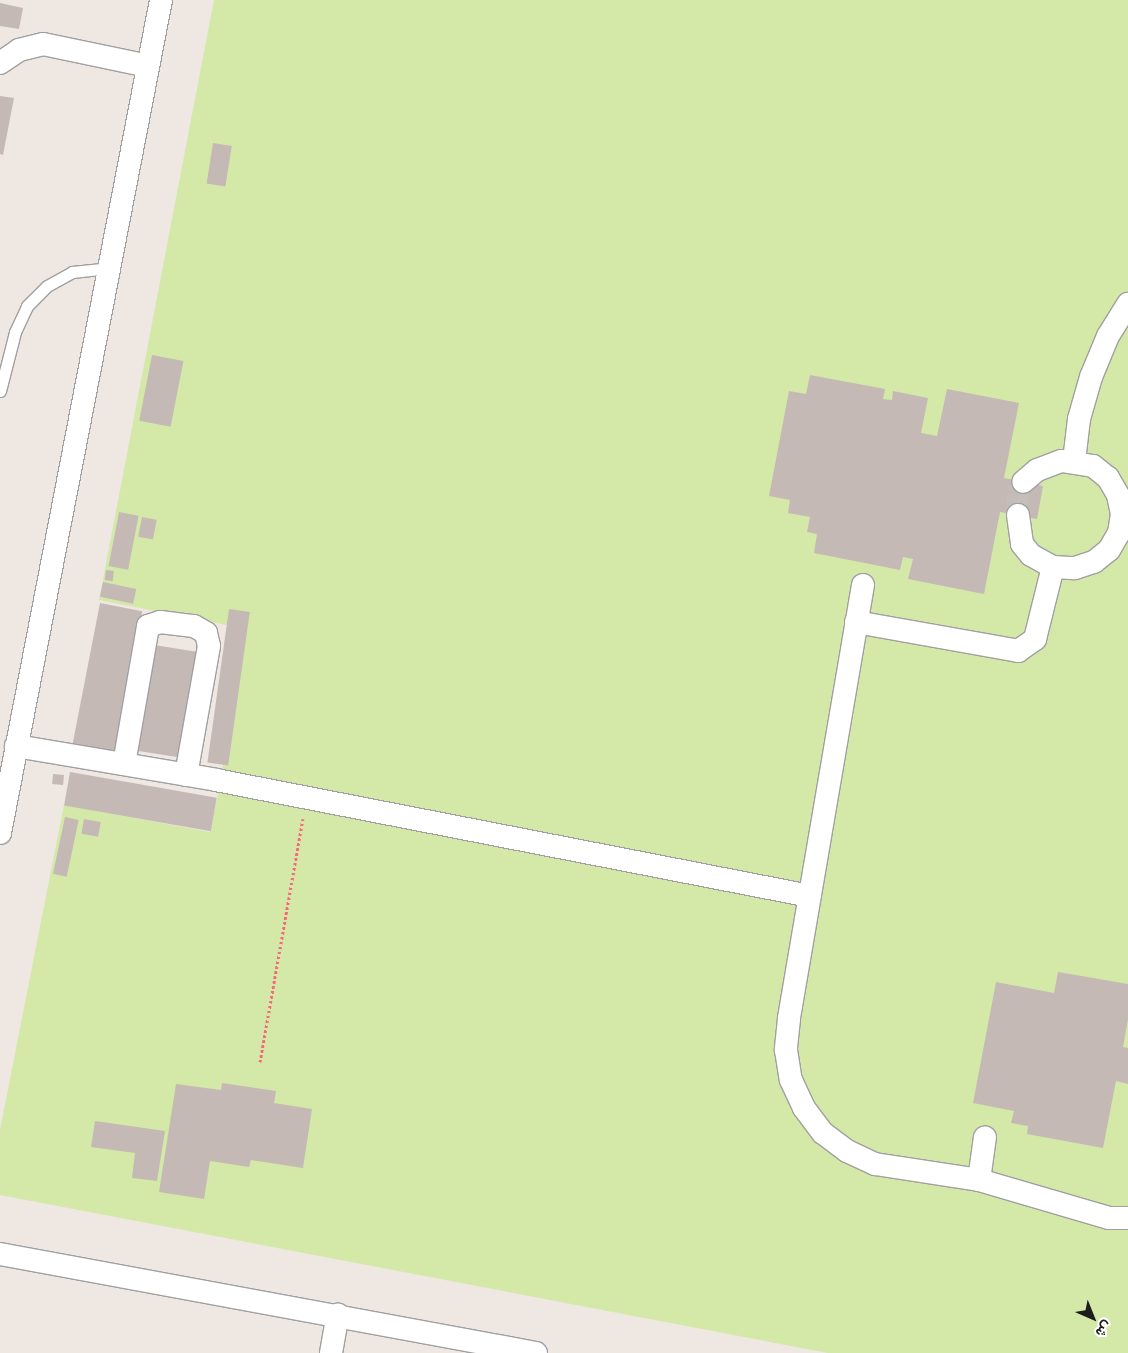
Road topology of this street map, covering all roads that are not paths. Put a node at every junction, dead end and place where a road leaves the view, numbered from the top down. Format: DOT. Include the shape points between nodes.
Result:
graph roads {
  1 [pos="161,0"];
  2 [pos="0,63"];
  3 [pos="148,66"];
  4 [pos="109,268"];
  5 [pos="1128,304"];
  6 [pos="0,391"];
  7 [pos="1074,461"];
  8 [pos="1023,482"];
  9 [pos="1018,515"];
  10 [pos="1053,567"];
  11 [pos="863,585"];
  12 [pos="856,622"];
  13 [pos="16,746"];
  14 [pos="124,764"];
  15 [pos="186,775"];
  16 [pos="0,833"];
  17 [pos="810,896"];
  18 [pos="985,1137"];
  19 [pos="979,1180"];
  20 [pos="1128,1218"];
  21 [pos="2,1255"];
  22 [pos="338,1315"];
  23 [pos="460,1346"];
  24 [pos="331,1353"];
  25 [pos="536,1353"];
  1 -- 3 [label="street"];
  2 -- 3 [label="street" via="19,50 43,44"];
  3 -- 4 [label="street"];
  4 -- 6 [label="lane" via="72,272 47,286 27,306 15,332"];
  4 -- 13 [label="street"];
  5 -- 7 [label="street" via="1108,336 1091,376 1080,418"];
  7 -- 8 [label="street" via="1049,464"];
  7 -- 10 [label="street" via="1093,466 1108,478 1118,495 1122,514 1119,533 1109,550 1094,562 1075,568"];
  9 -- 10 [label="street" via="1022,544 1031,555"];
  10 -- 12 [label="street" via="1035,639 1018,651"];
  11 -- 12 [label="street"];
  12 -- 17 [label="street"];
  13 -- 14 [label="street"];
  13 -- 16 [label="street"];
  14 -- 15 [label="street"];
  14 -- 15 [label="street" via="148,626 160,622 194,626 206,633 209,646"];
  15 -- 17 [label="street"];
  17 -- 19 [label="street" via="786,1050 791,1080 804,1108 822,1133 847,1152 875,1164"];
  18 -- 19 [label="street"];
  19 -- 20 [label="street" via="1108,1218"];
  21 -- 22 [label="street"];
  22 -- 23 [label="street"];
  22 -- 24 [label="street"];
  23 -- 25 [label="street"];
}
